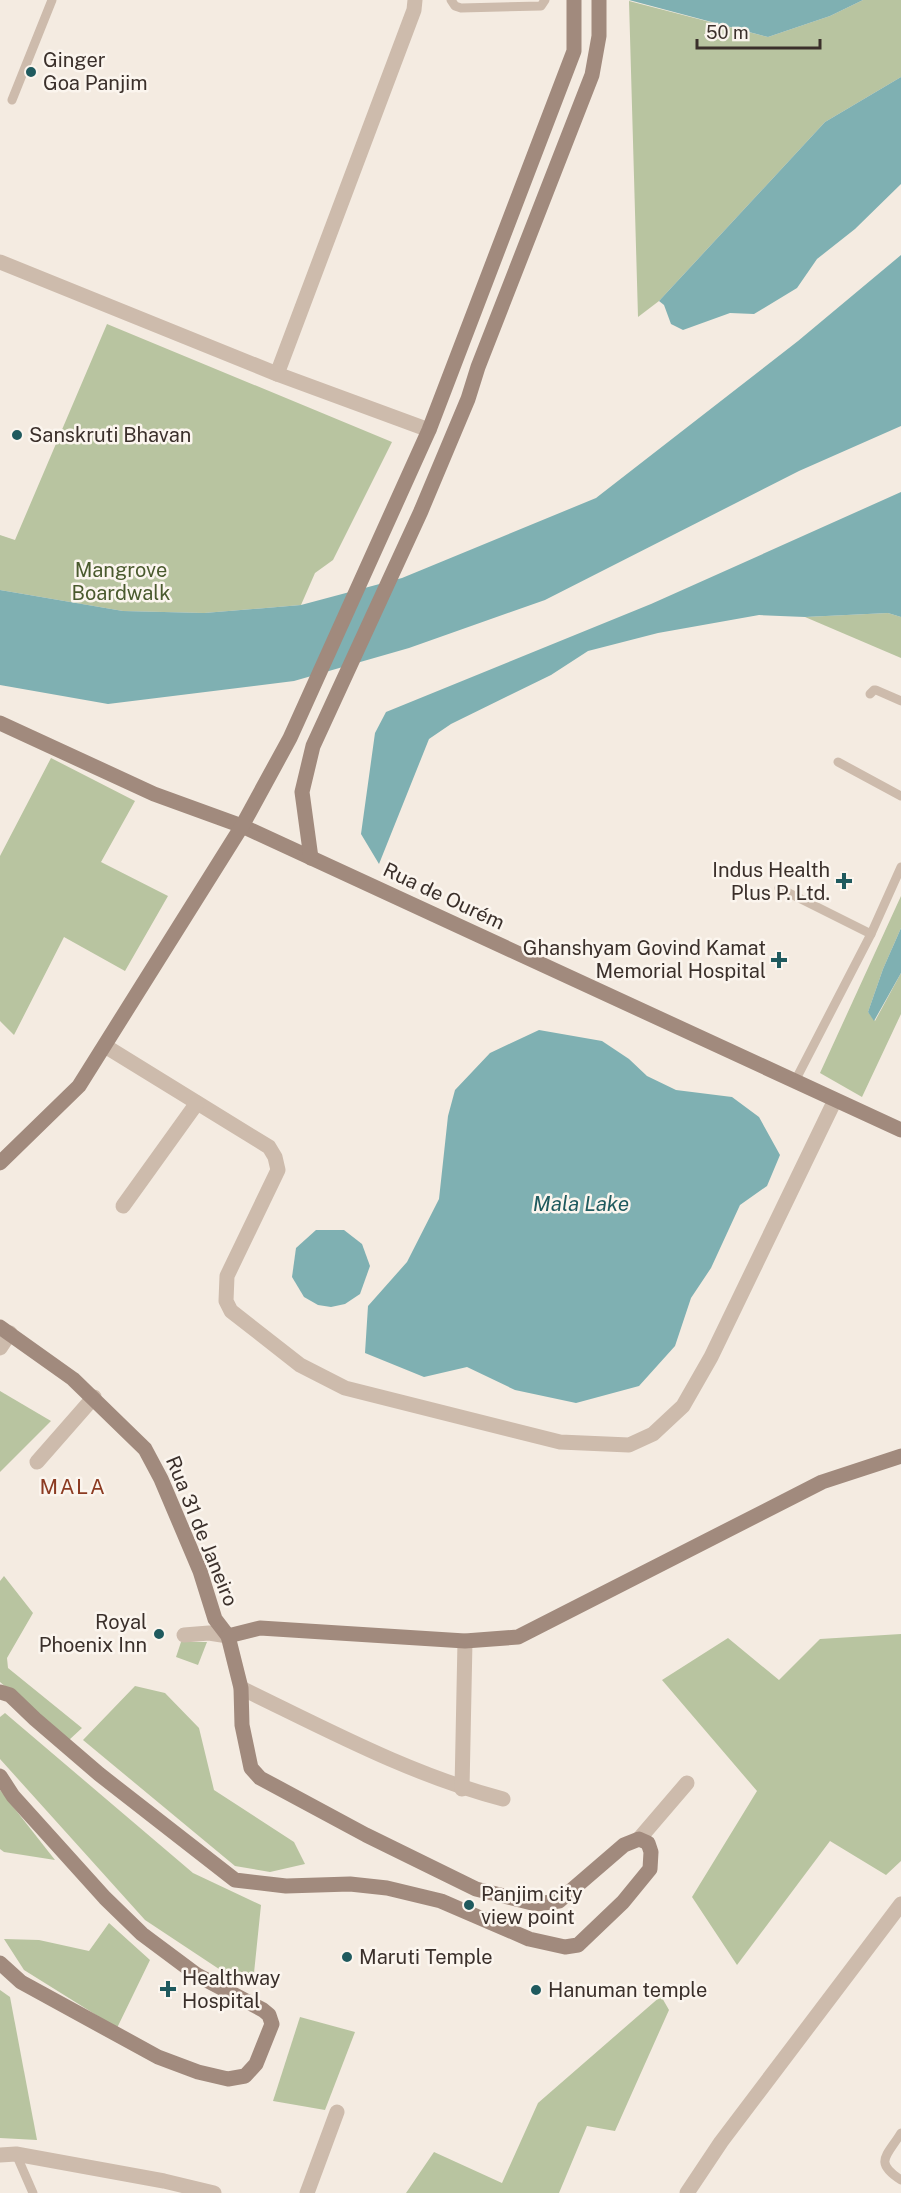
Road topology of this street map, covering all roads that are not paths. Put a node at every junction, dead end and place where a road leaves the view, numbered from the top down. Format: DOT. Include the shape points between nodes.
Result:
graph roads {
  1 [pos="52,0"];
  2 [pos="415,0"];
  3 [pos="451,0"];
  4 [pos="545,0"];
  5 [pos="574,0"];
  6 [pos="599,0"];
  7 [pos="12,100"];
  8 [pos="0,262"];
  9 [pos="456,358"];
  10 [pos="478,368"];
  11 [pos="277,374"];
  12 [pos="429,430"];
  13 [pos="870,694"];
  14 [pos="901,701"];
  15 [pos="0,723"];
  16 [pos="838,762"];
  17 [pos="901,796"];
  18 [pos="242,826"];
  19 [pos="311,858"];
  20 [pos="901,867"];
  21 [pos="779,888"];
  22 [pos="871,934"];
  23 [pos="105,1046"];
  24 [pos="795,1081"];
  25 [pos="836,1100"];
  26 [pos="197,1103"];
  27 [pos="901,1130"];
  28 [pos="0,1163"];
  29 [pos="123,1206"];
  30 [pos="5,1330"];
  31 [pos="0,1348"];
  32 [pos="94,1397"];
  33 [pos="901,1456"];
  34 [pos="37,1462"];
  35 [pos="184,1635"];
  36 [pos="228,1636"];
  37 [pos="465,1641"];
  38 [pos="241,1688"];
  39 [pos="0,1692"];
  40 [pos="0,1776"];
  41 [pos="687,1783"];
  42 [pos="462,1789"];
  43 [pos="503,1799"];
  44 [pos="639,1839"];
  45 [pos="901,1904"];
  46 [pos="0,1963"];
  47 [pos="337,2112"];
  48 [pos="901,2133"];
  49 [pos="16,2154"];
  50 [pos="0,2155"];
  51 [pos="901,2180"];
  52 [pos="33,2193"];
  53 [pos="214,2193"];
  54 [pos="308,2193"];
  55 [pos="687,2193"];
  1 -- 7 [label="lane"];
  2 -- 11 [label="street"];
  3 -- 4 [label="lane" via="461,8 541,6"];
  5 -- 9 [label="street" via="574,51"];
  6 -- 10 [label="street" via="599,36 592,75"];
  8 -- 11 [label="street"];
  9 -- 10 [label="street"];
  9 -- 12 [label="street"];
  10 -- 19 [label="street" via="421,511 313,746 302,792"];
  11 -- 12 [label="street"];
  12 -- 18 [label="street" via="290,738"];
  13 -- 14 [label="lane" via="876,690"];
  15 -- 18 [label="street, Rua de Ourém" via="154,794"];
  16 -- 17 [label="lane"];
  18 -- 19 [label="street, Rua de Ourém"];
  18 -- 23 [label="street"];
  19 -- 24 [label="street, Rua de Ourém"];
  20 -- 22 [label="lane"];
  21 -- 22 [label="lane"];
  22 -- 24 [label="lane"];
  23 -- 26 [label="street"];
  23 -- 28 [label="street" via="79,1086"];
  24 -- 25 [label="street, Rua de Ourém"];
  25 -- 26 [label="street" via="711,1357 682,1406 653,1434 629,1445 560,1442 345,1388 300,1365 231,1311 226,1301 227,1276 278,1170 269,1147"];
  25 -- 27 [label="street, Rua de Ourém"];
  26 -- 29 [label="street"];
  30 -- 31 [label="street"];
  30 -- 32 [label="street, Rua 31 de Janeiro"];
  32 -- 34 [label="street"];
  32 -- 36 [label="street, Rua 31 de Janeiro" via="145,1449 200,1571 214,1619"];
  33 -- 37 [label="street" via="822,1482 518,1637"];
  35 -- 36 [label="street"];
  36 -- 37 [label="street" via="260,1628"];
  36 -- 38 [label="street, Rua 31 de Janeiro"];
  37 -- 42 [label="street"];
  38 -- 42 [label="street" via="343,1738"];
  38 -- 44 [label="street, Rua 31 de Janeiro" via="242,1725 251,1767 260,1778 476,1888 536,1904 559,1901 624,1845"];
  39 -- 44 [label="street" via="10,1695 99,1773 235,1880 286,1886 350,1884 387,1888 441,1901 530,1939 565,1947 578,1945 623,1902 650,1869 648,1843"];
  40 -- 46 [label="street" via="13,1796 142,1934 197,1975 263,2010 272,2024 256,2064 245,2076 228,2079 158,2057 21,1982"];
  41 -- 44 [label="street"];
  42 -- 43 [label="street"];
  45 -- 55 [label="street" via="721,2142"];
  47 -- 54 [label="street"];
  48 -- 51 [label="lane" via="884,2165 886,2171"];
  49 -- 50 [label="street"];
  49 -- 52 [label="lane"];
  49 -- 53 [label="street"];
}
